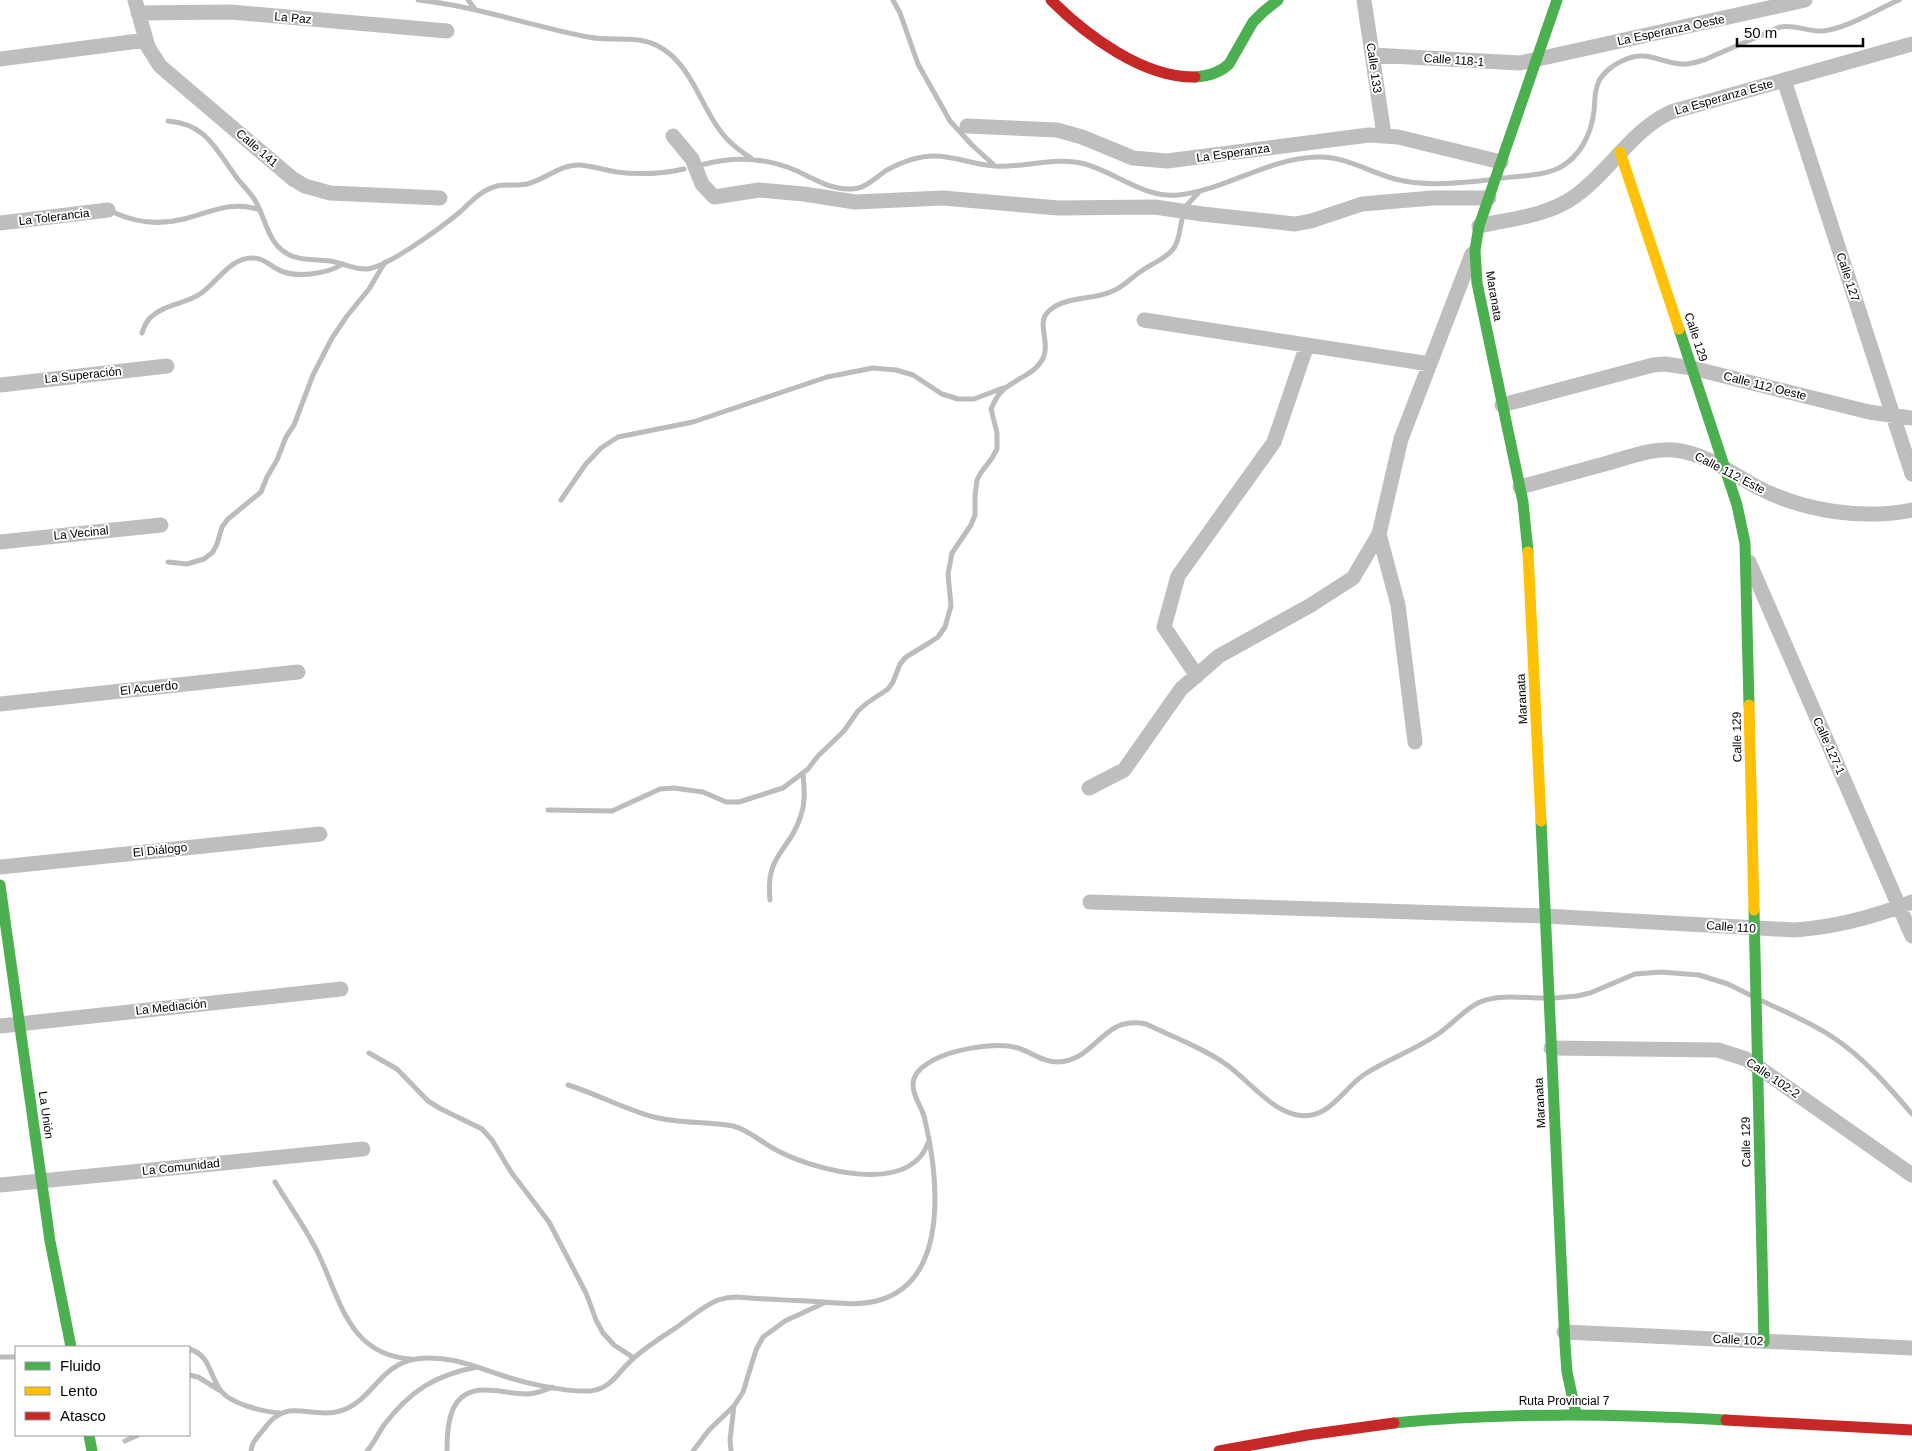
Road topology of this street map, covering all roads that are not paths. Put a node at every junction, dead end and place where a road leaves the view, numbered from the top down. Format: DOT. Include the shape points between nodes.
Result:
graph roads {
  1 [pos="1051,0"];
  2 [pos="1364,0"];
  3 [pos="1557,0"];
  4 [pos="1805,0"];
  5 [pos="1271,2"];
  6 [pos="137,7"];
  7 [pos="447,31"];
  8 [pos="146,40"];
  9 [pos="1912,44"];
  10 [pos="1372,55"];
  11 [pos="0,59"];
  12 [pos="1537,59"];
  13 [pos="1784,80"];
  14 [pos="967,126"];
  15 [pos="1384,135"];
  16 [pos="673,136"];
  17 [pos="1620,152"];
  18 [pos="1501,162"];
  19 [pos="440,198"];
  20 [pos="1489,198"];
  21 [pos="108,210"];
  22 [pos="0,223"];
  23 [pos="1479,226"];
  24 [pos="1475,248"];
  25 [pos="1144,320"];
  26 [pos="1307,345"];
  27 [pos="1430,364"];
  28 [pos="167,366"];
  29 [pos="1692,368"];
  30 [pos="0,385"];
  31 [pos="1502,405"];
  32 [pos="1893,417"];
  33 [pos="1912,418"];
  34 [pos="1726,470"];
  35 [pos="1912,474"];
  36 [pos="1520,487"];
  37 [pos="1912,510"];
  38 [pos="161,524"];
  39 [pos="1379,534"];
  40 [pos="0,542"];
  41 [pos="1746,557"];
  42 [pos="298,672"];
  43 [pos="1197,676"];
  44 [pos="0,704"];
  45 [pos="1415,742"];
  46 [pos="1089,788"];
  47 [pos="320,834"];
  48 [pos="0,866"];
  49 [pos="0,885"];
  50 [pos="1090,902"];
  51 [pos="1906,904"];
  52 [pos="1545,916"];
  53 [pos="1755,929"];
  54 [pos="1912,936"];
  55 [pos="341,989"];
  56 [pos="20,1024"];
  57 [pos="0,1026"];
  58 [pos="1552,1048"];
  59 [pos="1758,1067"];
  60 [pos="363,1148"];
  61 [pos="1912,1175"];
  62 [pos="42,1181"];
  63 [pos="0,1185"];
  64 [pos="1564,1332"];
  65 [pos="1764,1342"];
  66 [pos="72,1346"];
  67 [pos="1912,1348"];
  68 [pos="1576,1414"];
  69 [pos="1912,1430"];
  70 [pos="89,1436"];
  71 [pos="92,1451"];
  72 [pos="1219,1451"];
  1 -- 5 [label="street" via="1079,27 1113,48 1154,70 1192,79 1214,75 1230,64 1252,24"];
  2 -- 10 [label="street, Calle 133"];
  3 -- 12 [label="street, Maranata"];
  4 -- 12 [label="street, La Esperanza Oeste"];
  6 -- 7 [label="street, La Paz"];
  6 -- 8 [label="street, Calle 141"];
  8 -- 11 [label="street"];
  8 -- 19 [label="street, Calle 141" via="160,66 305,186 330,193"];
  9 -- 13 [label="street, La Esperanza Este"];
  10 -- 12 [label="street, Calle 118-1" via="1509,64"];
  10 -- 15 [label="street, Calle 133"];
  12 -- 18 [label="street, Maranata"];
  13 -- 17 [label="street, La Esperanza Este" via="1671,112 1649,124"];
  13 -- 32 [label="street, Calle 127"];
  14 -- 15 [label="street, La Esperanza" via="1057,130 1133,158 1167,161 1353,136"];
  15 -- 18 [label="street, La Esperanza"];
  16 -- 20 [label="street" via="692,159 702,184 714,197 759,190 855,202 943,198 1058,208 1155,207 1296,224 1362,204 1432,198"];
  17 -- 23 [label="street, La Esperanza Este" via="1585,189 1561,205"];
  17 -- 29 [label="street, Calle 129"];
  18 -- 20 [label="street, Maranata"];
  20 -- 23 [label="street, Maranata"];
  21 -- 22 [label="street, La Tolerancia"];
  23 -- 24 [label="street, Maranata"];
  24 -- 27 [label="street"];
  24 -- 31 [label="street, Maranata" via="1474,269"];
  25 -- 26 [label="street"];
  26 -- 27 [label="street"];
  26 -- 43 [label="street" via="1274,442 1178,576 1164,627"];
  27 -- 39 [label="street" via="1401,439"];
  28 -- 30 [label="street, La Superación"];
  29 -- 31 [label="street, Calle 112 Oeste" via="1653,365"];
  29 -- 32 [label="street, Calle 112 Oeste"];
  29 -- 34 [label="street, Calle 129"];
  31 -- 36 [label="street, Maranata"];
  32 -- 33 [label="street, Calle 112 Oeste"];
  32 -- 35 [label="street, Calle 127"];
  34 -- 36 [label="street, Calle 112 Este" via="1699,456 1660,450"];
  34 -- 37 [label="street, Calle 112 Este" via="1774,495 1815,507 1860,514"];
  34 -- 41 [label="street, Calle 129" via="1741,518"];
  36 -- 52 [label="street, Maranata" via="1529,560"];
  38 -- 40 [label="street, La Vecinal"];
  39 -- 43 [label="street" via="1352,578 1311,605 1219,656"];
  39 -- 45 [label="street" via="1398,605"];
  41 -- 51 [label="street, Calle 127-1"];
  41 -- 53 [label="street, Calle 129"];
  42 -- 44 [label="street, El Acuerdo"];
  43 -- 46 [label="street" via="1181,690 1124,770"];
  47 -- 48 [label="street, El Diálogo"];
  49 -- 56 [label="street, La Unión"];
  50 -- 52 [label="street, Calle 110"];
  51 -- 53 [label="street, Calle 110" via="1856,921 1816,929"];
  51 -- 54 [label="street, Calle 127-1"];
  52 -- 53 [label="street, Calle 110"];
  52 -- 58 [label="street, Maranata"];
  53 -- 59 [label="street, Calle 129"];
  55 -- 56 [label="street, La Mediación"];
  56 -- 57 [label="street, La Mediación"];
  56 -- 62 [label="street, La Unión"];
  58 -- 59 [label="street, Calle 102-2" via="1718,1050 1746,1059"];
  58 -- 64 [label="street, Maranata"];
  59 -- 61 [label="street, Calle 102-2"];
  59 -- 65 [label="street, Calle 129"];
  60 -- 62 [label="street, La Comunidad"];
  62 -- 63 [label="street, La Comunidad"];
  62 -- 66 [label="street, La Unión" via="50,1241"];
  64 -- 65 [label="street, Calle 102"];
  64 -- 68 [label="street, Maranata" via="1567,1372"];
  65 -- 67 [label="street, Calle 102"];
  68 -- 69 [label="street, Ruta Provincial 7"];
  68 -- 72 [label="street, Ruta Provincial 7" via="1476,1416 1408,1422 1324,1432"];
  70 -- 71 [label="street"];
}
